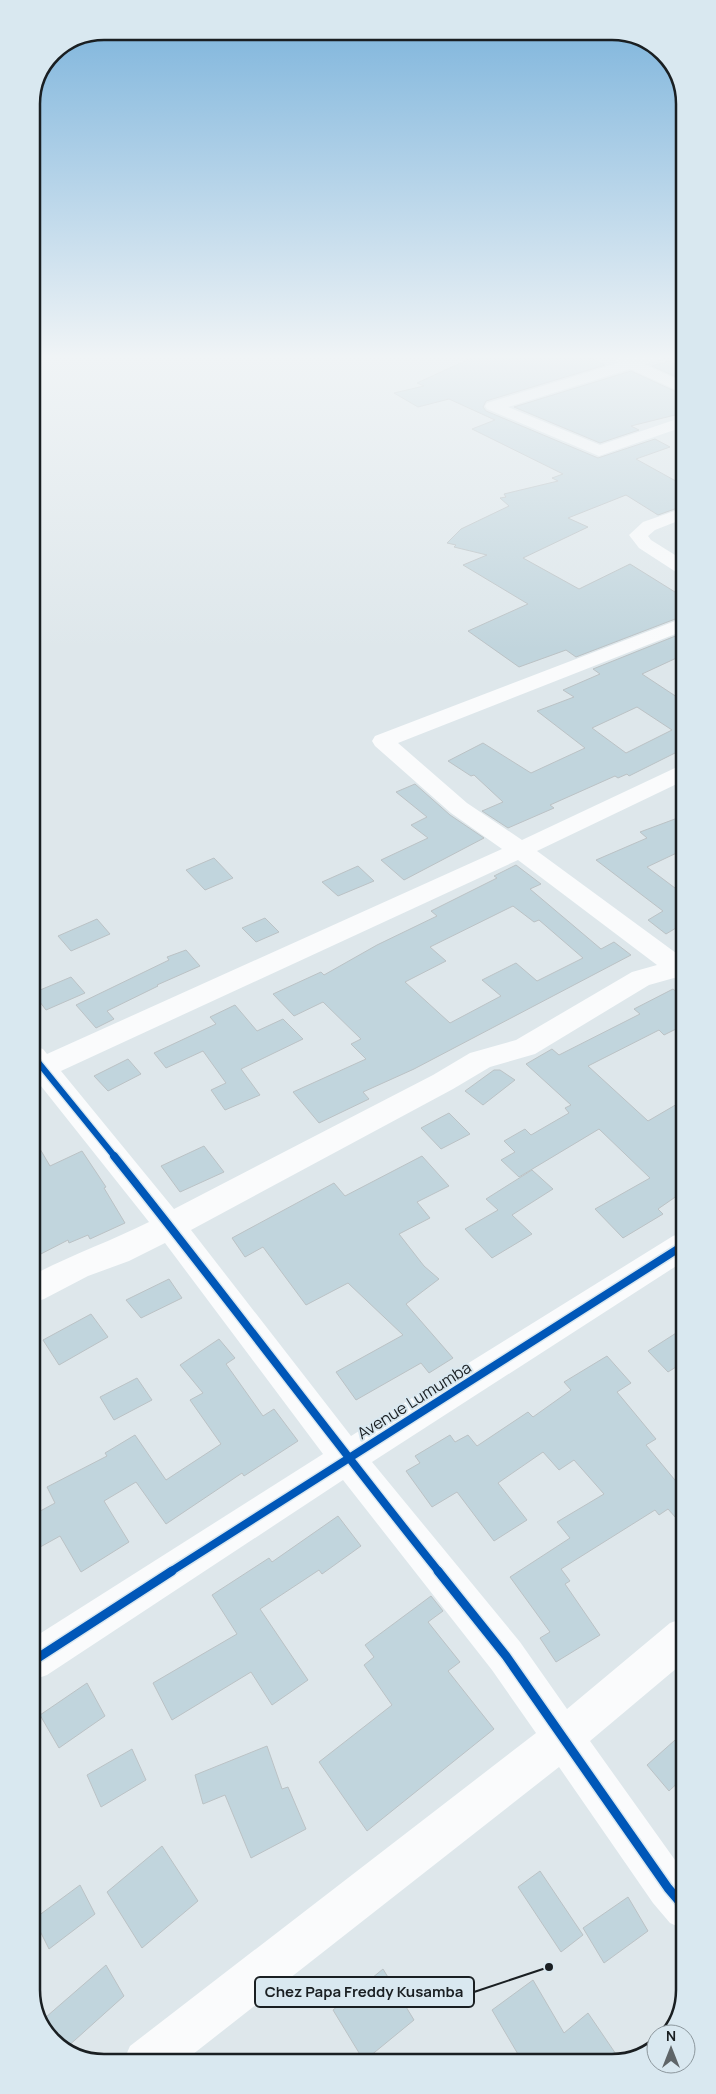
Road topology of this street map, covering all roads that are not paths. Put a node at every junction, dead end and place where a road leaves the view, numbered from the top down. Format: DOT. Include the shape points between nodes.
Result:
graph roads {
  1 [pos="676,516"];
  2 [pos="676,564"];
  3 [pos="676,627"];
  4 [pos="676,776"];
  5 [pos="520,850"];
  6 [pos="676,963"];
  7 [pos="676,968"];
  8 [pos="40,1063"];
  9 [pos="40,1071"];
  10 [pos="170,1226"];
  11 [pos="676,1250"];
  12 [pos="40,1286"];
  13 [pos="348,1458"];
  14 [pos="676,1644"];
  15 [pos="40,1656"];
  16 [pos="563,1738"];
  17 [pos="676,1897"];
  18 [pos="156,2054"];
  1 -- 2 [label="street" via="649,526 638,535 645,544"];
  3 -- 5 [label="street" via="383,741 459,808"];
  4 -- 5 [label="street"];
  5 -- 6 [label="street"];
  5 -- 8 [label="street"];
  7 -- 10 [label="street" via="641,978 525,1047 480,1060"];
  9 -- 10 [label="street"];
  10 -- 12 [label="street" via="118,1252 77,1266"];
  10 -- 13 [label="street"];
  11 -- 13 [label="street, Avenue Lumumba"];
  13 -- 15 [label="street, Avenue Lumumba"];
  13 -- 16 [label="street" via="506,1656"];
  14 -- 16 [label="street"];
  16 -- 17 [label="street"];
  16 -- 18 [label="street"];
}
